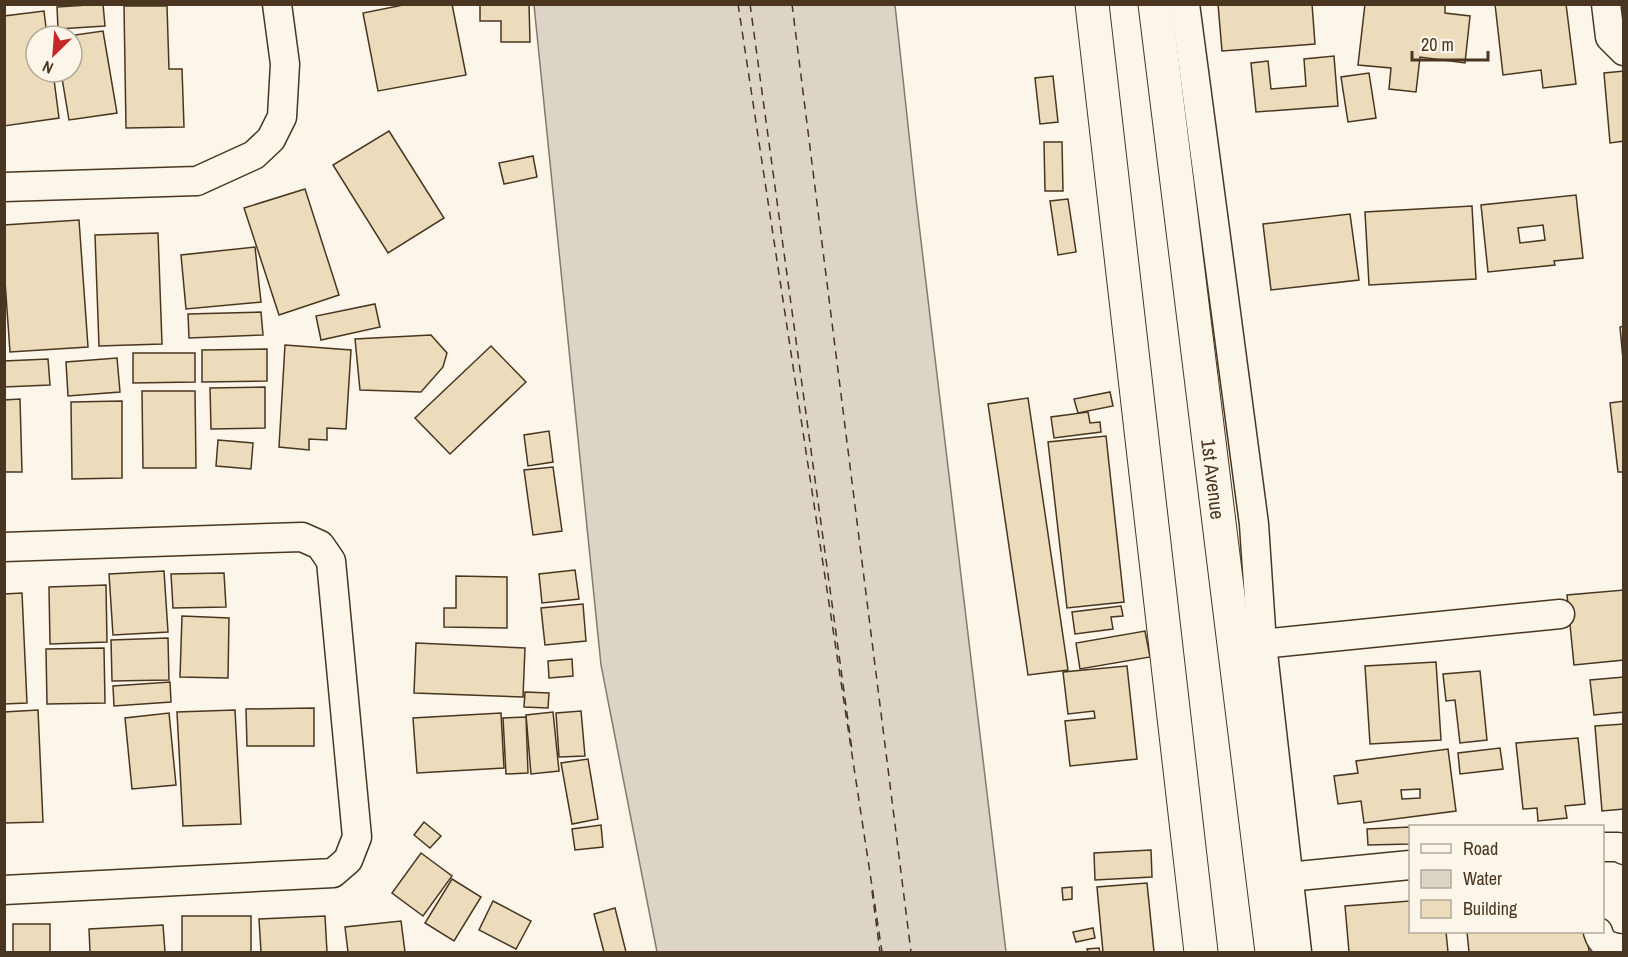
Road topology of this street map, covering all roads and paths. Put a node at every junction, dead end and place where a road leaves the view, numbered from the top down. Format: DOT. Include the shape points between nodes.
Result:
graph roads {
  1 [pos="277,4"];
  2 [pos="1092,4"];
  3 [pos="1155,4"];
  4 [pos="1185,4"];
  5 [pos="1606,4"];
  6 [pos="1623,51"];
  7 [pos="4,188"];
  8 [pos="4,547"];
  9 [pos="1560,614"];
  10 [pos="1262,644"];
  11 [pos="1604,847"];
  12 [pos="1623,850"];
  13 [pos="1409,865"];
  14 [pos="1288,878"];
  15 [pos="4,890"];
  16 [pos="1598,933"];
  17 [pos="1623,949"];
  18 [pos="1201,952"];
  19 [pos="1272,952"];
  20 [pos="1298,952"];
  1 -- 7 [label="street" via="285,64 282,117 271,139 254,154 197,181"];
  2 -- 18 [label="main road"];
  3 -- 19 [label="main road, 1st Avenue"];
  4 -- 10 [label="street" via="1254,524"];
  5 -- 6 [label="street" via="1610,37"];
  8 -- 15 [label="street" via="302,537 320,545 331,561 357,837 348,860 333,873"];
  9 -- 10 [label="street"];
  10 -- 14 [label="street"];
  11 -- 12 [label="street"];
  13 -- 14 [label="street"];
  14 -- 20 [label="street"];
  16 -- 17 [label="street" via="1608,947"];
}
